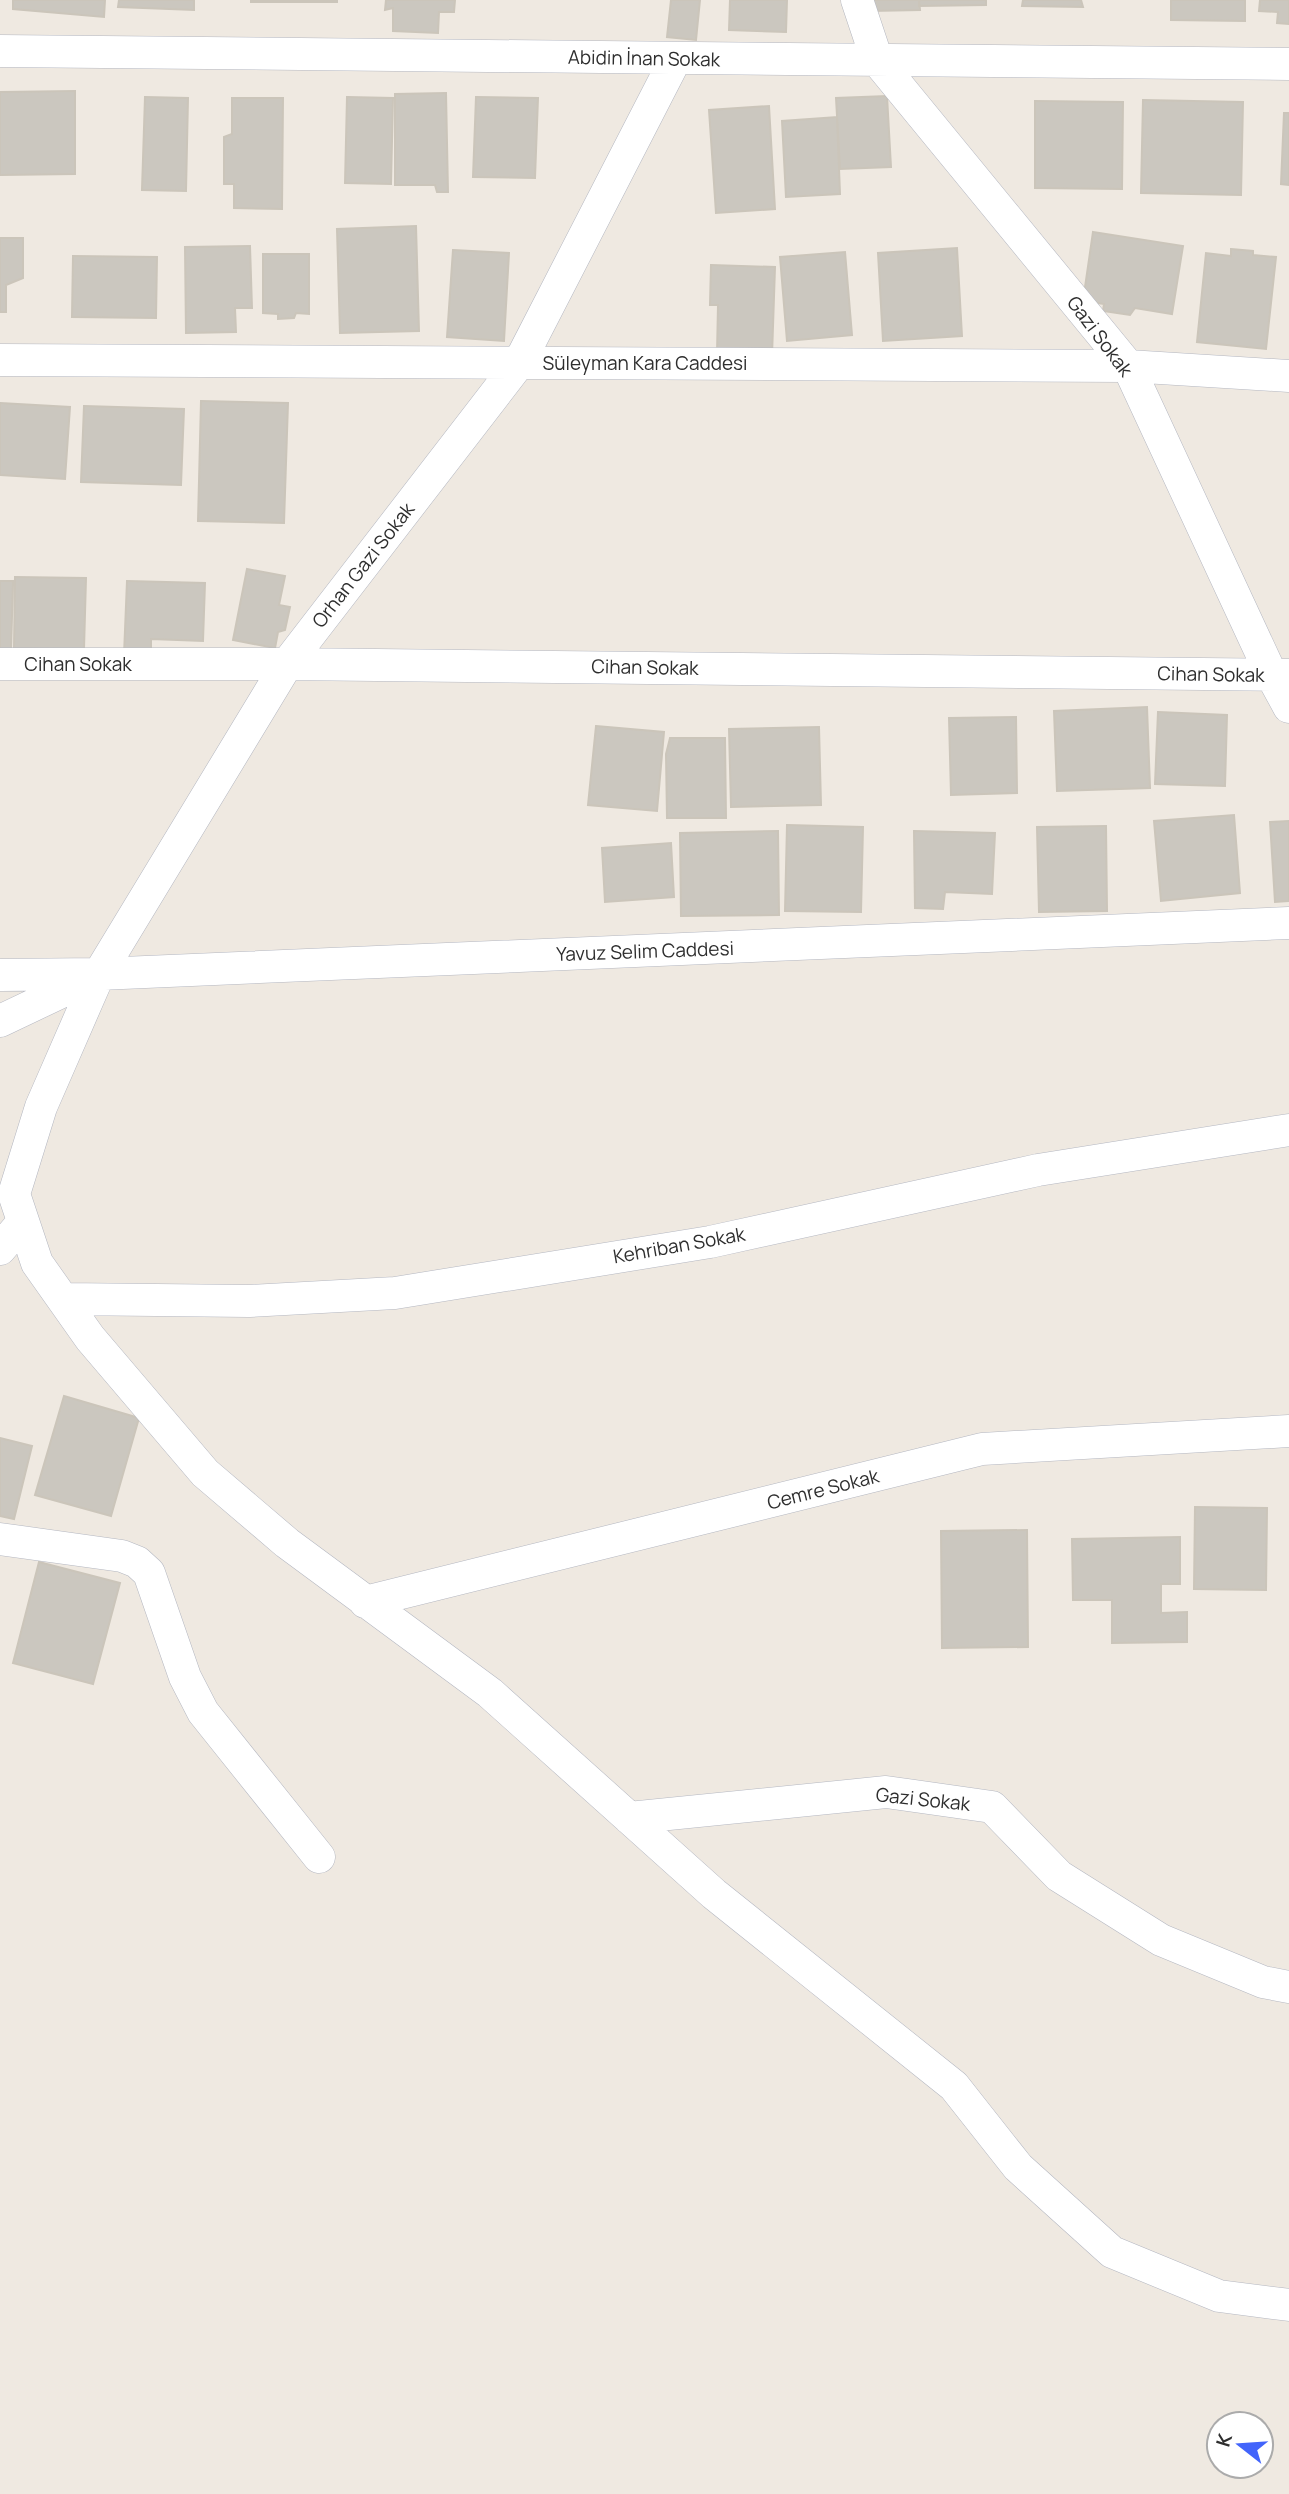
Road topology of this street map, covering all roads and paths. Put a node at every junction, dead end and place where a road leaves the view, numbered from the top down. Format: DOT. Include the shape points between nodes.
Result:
graph roads {
  1 [pos="857,0"];
  2 [pos="0,51"];
  3 [pos="676,58"];
  4 [pos="877,60"];
  5 [pos="1289,64"];
  6 [pos="0,360"];
  7 [pos="520,363"];
  8 [pos="1128,366"];
  9 [pos="1289,376"];
  10 [pos="0,664"];
  11 [pos="287,664"];
  12 [pos="1280,674"];
  13 [pos="1289,707"];
  14 [pos="1289,923"];
  15 [pos="99,974"];
  16 [pos="0,975"];
  17 [pos="0,1021"];
  18 [pos="1289,1130"];
  19 [pos="23,1222"];
  20 [pos="0,1249"];
  21 [pos="63,1299"];
  22 [pos="1289,1431"];
  23 [pos="0,1539"];
  24 [pos="365,1602"];
  25 [pos="629,1818"];
  26 [pos="319,1857"];
  27 [pos="1289,1987"];
  28 [pos="1289,2305"];
  1 -- 4 [label="street, Gazi Sokak"];
  2 -- 3 [label="street, Abidin İnan Sokak"];
  3 -- 4 [label="street, Abidin İnan Sokak"];
  3 -- 7 [label="street, Orhan Gazi Sokak"];
  4 -- 5 [label="street, Abidin İnan Sokak"];
  4 -- 8 [label="street, Gazi Sokak"];
  6 -- 7 [label="street, Süleyman Kara Caddesi"];
  7 -- 8 [label="street, Süleyman Kara Caddesi"];
  7 -- 11 [label="street, Orhan Gazi Sokak"];
  8 -- 9 [label="street, Süleyman Kara Caddesi"];
  8 -- 12 [label="street, Gazi Sokak"];
  10 -- 11 [label="street, Cihan Sokak"];
  11 -- 12 [label="street, Cihan Sokak"];
  11 -- 15 [label="street, Orhan Gazi Sokak"];
  12 -- 13 [label="street, Gazi Sokak"];
  14 -- 15 [label="street, Yavuz Selim Caddesi"];
  15 -- 16 [label="street, Yavuz Selim Caddesi"];
  15 -- 17 [label="street"];
  15 -- 19 [label="street, Orhan Gazi Sokak" via="41,1107 14,1194"];
  18 -- 21 [label="street, Kehriban Sokak" via="1038,1170 710,1242 395,1293 249,1301"];
  19 -- 20 [label="street"];
  19 -- 21 [label="street, Orhan Gazi Sokak" via="37,1263"];
  21 -- 24 [label="street, Orhan Gazi Sokak" via="90,1338 205,1473"];
  22 -- 24 [label="street, Cemre Sokak" via="982,1450"];
  23 -- 26 [label="street" via="122,1556 149,1573 203,1712"];
  24 -- 25 [label="street, Orhan Gazi Sokak" via="490,1693"];
  25 -- 27 [label="street, Gazi Sokak" via="886,1792 992,1807 1059,1875 1161,1940 1263,1982"];
  25 -- 28 [label="street, Orhan Gazi Sokak" via="714,1894 954,2086 1018,2167 1112,2252 1219,2297"];
}
